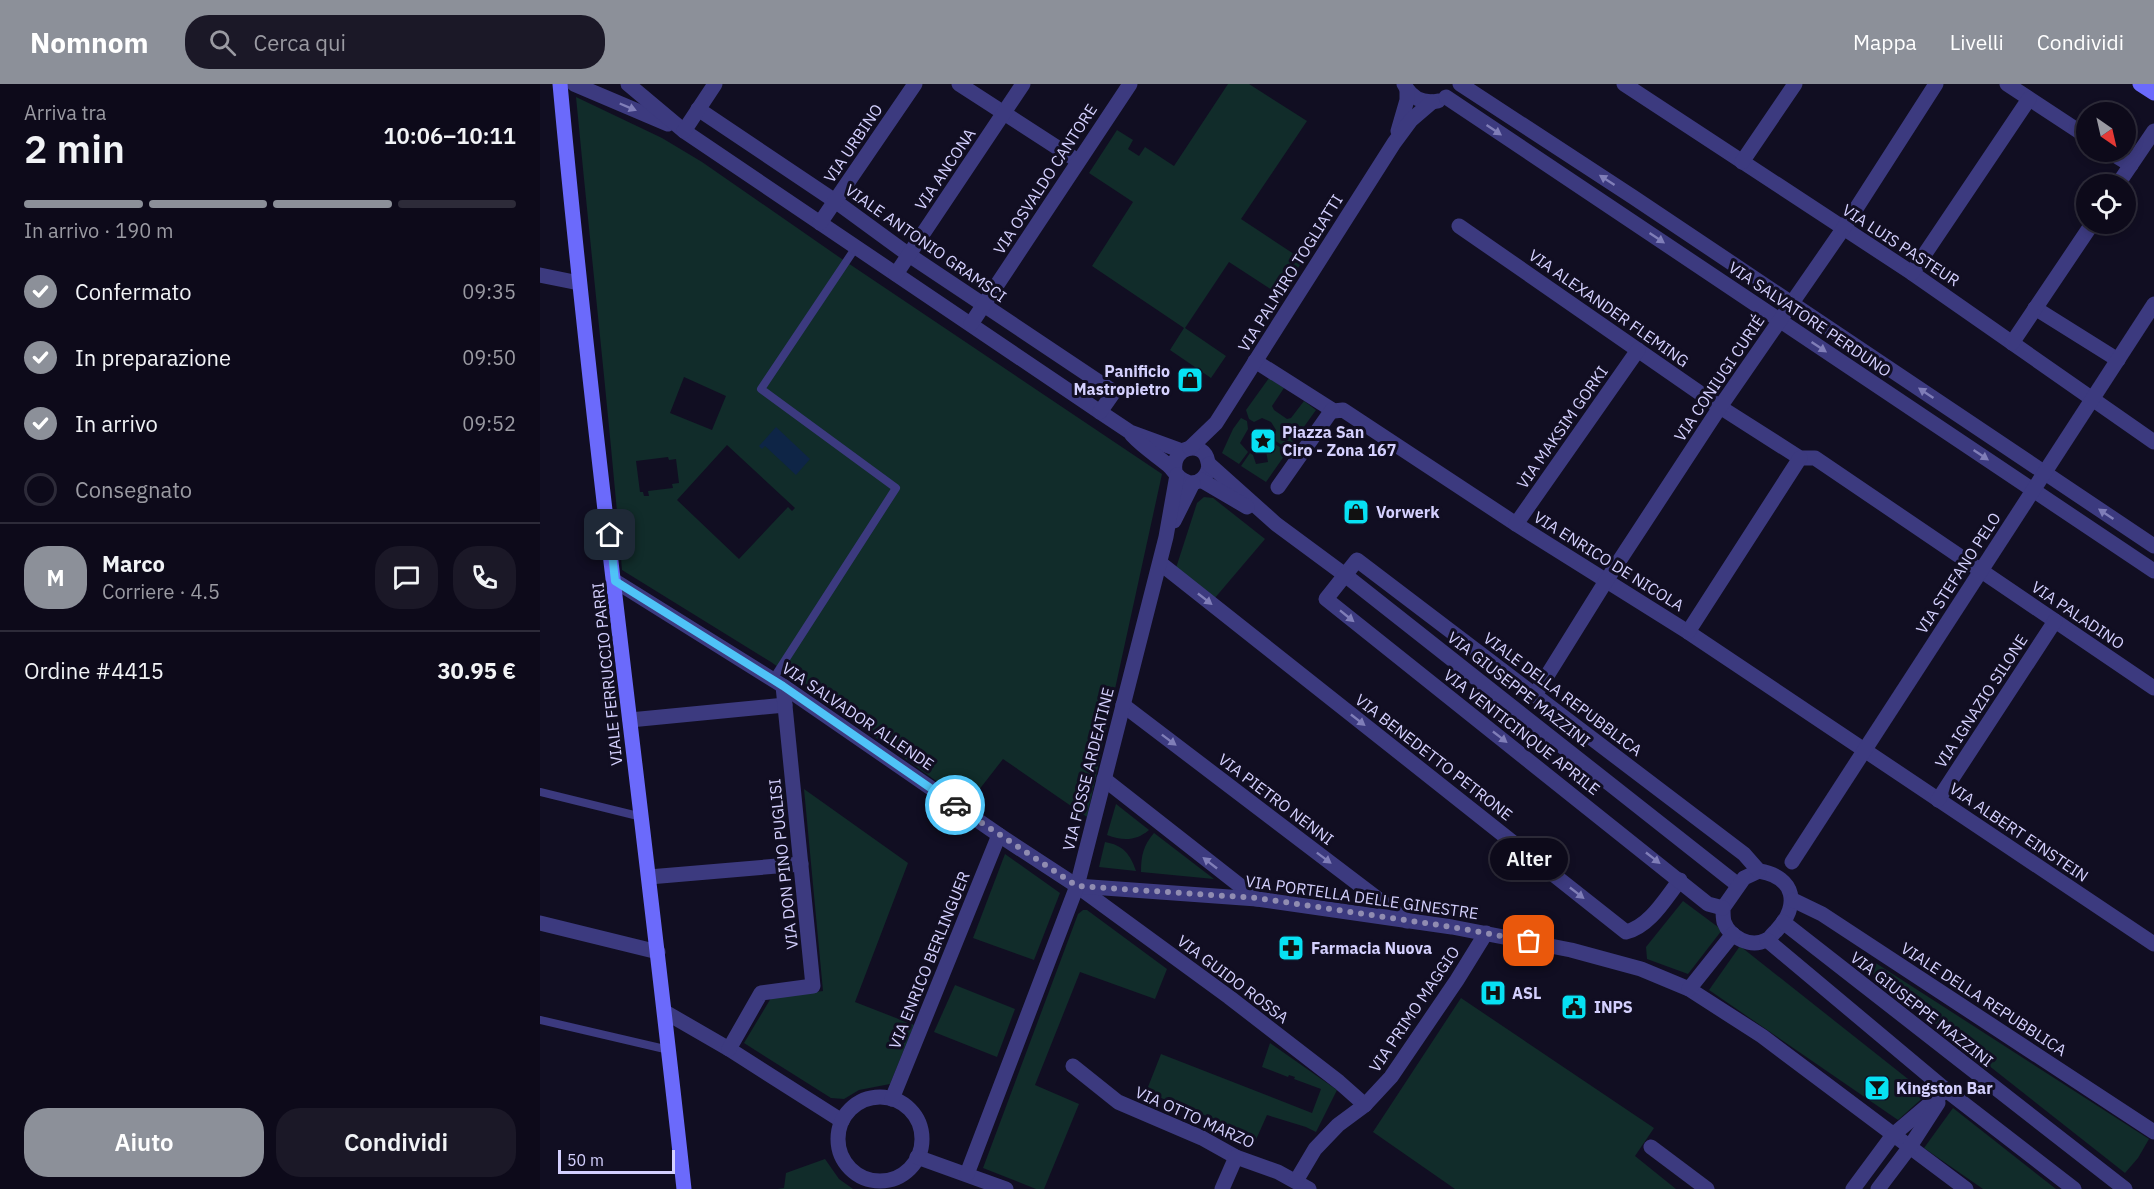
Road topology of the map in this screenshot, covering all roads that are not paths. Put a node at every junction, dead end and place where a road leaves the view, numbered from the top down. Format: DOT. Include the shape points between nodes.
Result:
graph roads {
  1 [pos="560,84"];
  2 [pos="574,84"];
  3 [pos="628,84"];
  4 [pos="716,84"];
  5 [pos="915,84"];
  6 [pos="959,84"];
  7 [pos="1023,84"];
  8 [pos="1130,84"];
  9 [pos="1458,84"];
  10 [pos="1624,84"];
  11 [pos="1795,84"];
  12 [pos="1936,84"];
  13 [pos="2007,84"];
  14 [pos="2140,84"];
  15 [pos="1406,87"];
  16 [pos="2154,93"];
  17 [pos="2029,99"];
  18 [pos="1439,100"];
  19 [pos="698,109"];
  20 [pos="1004,113"];
  21 [pos="684,130"];
  22 [pos="2076,130"];
  23 [pos="2154,131"];
  24 [pos="1394,142"];
  25 [pos="1078,162"];
  26 [pos="1742,162"];
  27 [pos="2126,162"];
  28 [pos="2131,165"];
  29 [pos="2125,174"];
  30 [pos="835,201"];
  31 [pos="820,223"];
  32 [pos="1459,226"];
  33 [pos="1843,229"];
  34 [pos="2085,234"];
  35 [pos="856,247"];
  36 [pos="909,255"];
  37 [pos="1912,273"];
  38 [pos="540,274"];
  39 [pos="896,274"];
  40 [pos="579,283"];
  41 [pos="1792,303"];
  42 [pos="2154,304"];
  43 [pos="985,305"];
  44 [pos="2035,308"];
  45 [pos="1779,320"];
  46 [pos="971,324"];
  47 [pos="2012,343"];
  48 [pos="1638,350"];
  49 [pos="2118,360"];
  50 [pos="1255,361"];
  51 [pos="2092,398"];
  52 [pos="1720,406"];
  53 [pos="1332,410"];
  54 [pos="1100,412"];
  55 [pos="1216,423"];
  56 [pos="1130,432"];
  57 [pos="2154,442"];
  58 [pos="1186,450"];
  59 [pos="1800,458"];
  60 [pos="1207,460"];
  61 [pos="2044,472"];
  62 [pos="1176,473"];
  63 [pos="1197,481"];
  64 [pos="1278,487"];
  65 [pos="2034,490"];
  66 [pos="1276,524"];
  67 [pos="1516,524"];
  68 [pos="1166,537"];
  69 [pos="2154,546"];
  70 [pos="1160,563"];
  71 [pos="2154,571"];
  72 [pos="1981,572"];
  73 [pos="1345,575"];
  74 [pos="615,581"];
  75 [pos="1606,581"];
  76 [pos="2055,621"];
  77 [pos="1688,632"];
  78 [pos="778,682"];
  79 [pos="2154,688"];
  80 [pos="1535,695"];
  81 [pos="785,705"];
  82 [pos="1123,705"];
  83 [pos="630,720"];
  84 [pos="1864,750"];
  85 [pos="1104,779"];
  86 [pos="540,792"];
  87 [pos="1938,800"];
  88 [pos="642,817"];
  89 [pos="999,835"];
  90 [pos="1792,862"];
  91 [pos="801,864"];
  92 [pos="1765,872"];
  93 [pos="649,877"];
  94 [pos="1680,880"];
  95 [pos="1738,885"];
  96 [pos="1787,885"];
  97 [pos="1077,886"];
  98 [pos="1257,898"];
  99 [pos="1793,900"];
  100 [pos="1723,908"];
  101 [pos="1408,922"];
  102 [pos="1784,922"];
  103 [pos="540,923"];
  104 [pos="1486,933"];
  105 [pos="1733,934"];
  106 [pos="1767,940"];
  107 [pos="2154,944"];
  108 [pos="658,952"];
  109 [pos="1689,989"];
  110 [pos="665,1012"];
  111 [pos="540,1020"];
  112 [pos="729,1049"];
  113 [pos="669,1050"];
  114 [pos="1073,1066"];
  115 [pos="1946,1090"];
  116 [pos="892,1099"];
  117 [pos="1365,1105"];
  118 [pos="842,1120"];
  119 [pos="2154,1132"];
  120 [pos="1893,1135"];
  121 [pos="1651,1147"];
  122 [pos="1910,1148"];
  123 [pos="917,1157"];
  124 [pos="1236,1157"];
  125 [pos="967,1174"];
  126 [pos="1303,1185"];
  127 [pos="684,1189"];
  128 [pos="1006,1189"];
  129 [pos="1222,1189"];
  130 [pos="1707,1189"];
  131 [pos="1852,1189"];
  132 [pos="1878,1189"];
  133 [pos="1966,1189"];
  134 [pos="2074,1189"];
  135 [pos="2125,1189"];
  1 -- 40 [label="street, VIALE FERRUCCIO PARRI"];
  2 -- 21 [label="street, one-way"];
  3 -- 21 [label="street"];
  4 -- 19 [label="street"];
  5 -- 30 [label="street, VIA URBINO"];
  6 -- 20 [label="street"];
  7 -- 20 [label="street, VIA ANCONA"];
  8 -- 25 [label="street, VIA OSVALDO CANTORE"];
  9 -- 18 [label="street, VIA PALMIRO TOGLIATTI"];
  41 -- 9 [label="street, VIA SALVATORE PERDUNO, one-way"];
  10 -- 26 [label="street, VIA LUIS PASTEUR"];
  11 -- 26 [label="street"];
  12 -- 33 [label="street, VIA CONIUGI CURIÉ"];
  13 -- 17 [label="street"];
  14 -- 16 [label="street"];
  15 -- 18 [label="street, VIA SALVATORE PERDUNO" via="1418,99"];
  15 -- 24 [label="street, VIA PALMIRO TOGLIATTI" via="1407,100"];
  17 -- 22 [label="street"];
  17 -- 37 [label="street"];
  18 -- 24 [label="street, VIA PALMIRO TOGLIATTI" via="1411,120"];
  18 -- 45 [label="street, VIA SALVATORE PERDUNO, one-way"];
  19 -- 21 [label="street"];
  19 -- 30 [label="street, VIALE ANTONIO GRAMSCI"];
  20 -- 25 [label="street"];
  20 -- 36 [label="street, VIA ANCONA"];
  21 -- 31 [label="street"];
  23 -- 28 [label="street"];
  24 -- 50 [label="street, VIA PALMIRO TOGLIATTI"];
  25 -- 43 [label="street, VIA OSVALDO CANTORE"];
  26 -- 33 [label="street, VIA LUIS PASTEUR"];
  27 -- 28 [label="street"];
  28 -- 29 [label="street"];
  30 -- 31 [label="street, VIA URBINO"];
  30 -- 36 [label="street, VIALE ANTONIO GRAMSCI"];
  31 -- 35 [label="street"];
  32 -- 48 [label="street, VIA ALEXANDER FLEMING"];
  33 -- 37 [label="street, VIA LUIS PASTEUR"];
  33 -- 41 [label="street, VIA CONIUGI CURIÉ"];
  34 -- 44 [label="street"];
  35 -- 39 [label="street"];
  35 -- 78 [label="lane" via="761,389 896,488"];
  36 -- 39 [label="street, VIA ANCONA"];
  36 -- 43 [label="street, VIALE ANTONIO GRAMSCI"];
  37 -- 47 [label="street, VIA LUIS PASTEUR"];
  38 -- 40 [label="street"];
  39 -- 46 [label="street"];
  40 -- 74 [label="street, VIALE FERRUCCIO PARRI"];
  41 -- 45 [label="street, VIA CONIUGI CURIÉ"];
  61 -- 41 [label="street, VIA SALVATORE PERDUNO, one-way"];
  42 -- 49 [label="street, VIA STEFANO PELO"];
  43 -- 46 [label="street, VIA OSVALDO CANTORE"];
  43 -- 54 [label="street, VIALE ANTONIO GRAMSCI" via="1114,392"];
  44 -- 47 [label="street"];
  44 -- 49 [label="street"];
  45 -- 52 [label="street, VIA CONIUGI CURIÉ"];
  45 -- 65 [label="street, VIA SALVATORE PERDUNO, one-way"];
  46 -- 54 [label="street"];
  47 -- 51 [label="street, VIA LUIS PASTEUR"];
  48 -- 52 [label="street, VIA ALEXANDER FLEMING"];
  48 -- 67 [label="street, VIA MAKSIM GORKI"];
  49 -- 51 [label="street, VIA STEFANO PELO"];
  50 -- 53 [label="street, VIA ENRICO DE NICOLA"];
  50 -- 55 [label="street, VIA PALMIRO TOGLIATTI"];
  51 -- 57 [label="street, VIA LUIS PASTEUR"];
  51 -- 61 [label="street, VIA STEFANO PELO"];
  52 -- 59 [label="street, VIA ALEXANDER FLEMING"];
  52 -- 75 [label="street, VIA CONIUGI CURIÉ"];
  53 -- 64 [label="street"];
  53 -- 67 [label="street, VIA ENRICO DE NICOLA" via="1343,410"];
  54 -- 56 [label="street"];
  55 -- 58 [label="street, VIA PALMIRO TOGLIATTI"];
  55 -- 60 [label="street, VIA PALMIRO TOGLIATTI"];
  56 -- 58 [label="street"];
  56 -- 62 [label="street"];
  58 -- 60 [label="street" via="1196,449"];
  58 -- 62 [label="street" via="1175,461"];
  59 -- 72 [label="street, VIA ALEXANDER FLEMING" via="1815,458"];
  59 -- 77 [label="street"];
  60 -- 63 [label="street" via="1207,473"];
  60 -- 66 [label="street, VIA GIUSEPPE MAZZINI"];
  61 -- 65 [label="street, VIA STEFANO PELO"];
  69 -- 61 [label="street, VIA SALVATORE PERDUNO, one-way"];
  62 -- 63 [label="street" via="1184,481"];
  62 -- 68 [label="street"];
  63 -- 66 [label="street, VIA GIUSEPPE MAZZINI"];
  63 -- 68 [label="street"];
  65 -- 71 [label="street, VIA SALVATORE PERDUNO"];
  65 -- 72 [label="street, VIA STEFANO PELO"];
  66 -- 73 [label="street, VIA GIUSEPPE MAZZINI"];
  67 -- 75 [label="street, VIA ENRICO DE NICOLA"];
  68 -- 70 [label="street, VIA FOSSE ARDEATINE"];
  70 -- 82 [label="street, VIA FOSSE ARDEATINE"];
  70 -- 94 [label="street, VIA BENEDETTO PETRONE, one-way" via="1626,932 1645,923"];
  72 -- 76 [label="street, VIA PALADINO"];
  72 -- 84 [label="street, VIA STEFANO PELO"];
  73 -- 80 [label="street, VIALE DELLA REPUBBLICA" via="1357,560"];
  73 -- 94 [label="street, VIA VENTICINQUE APRILE, one-way" via="1326,599"];
  73 -- 95 [label="street, VIA GIUSEPPE MAZZINI"];
  74 -- 78 [label="street, VIA SALVADOR ALLENDE"];
  74 -- 83 [label="street, VIALE FERRUCCIO PARRI"];
  75 -- 77 [label="street, VIA ENRICO DE NICOLA"];
  75 -- 80 [label="street, VIA CONIUGI CURIÉ"];
  76 -- 79 [label="street, VIA PALADINO"];
  76 -- 87 [label="street, VIA IGNAZIO SILONE"];
  77 -- 84 [label="street, VIA ENRICO DE NICOLA"];
  78 -- 81 [label="street, VIA DON PINO PUGLISI"];
  78 -- 89 [label="street, VIA SALVADOR ALLENDE"];
  80 -- 92 [label="street, VIALE DELLA REPUBBLICA"];
  81 -- 83 [label="street"];
  81 -- 91 [label="street, VIA DON PINO PUGLISI"];
  82 -- 85 [label="street, VIA FOSSE ARDEATINE"];
  82 -- 101 [label="street, VIA PIETRO NENNI, one-way"];
  83 -- 88 [label="street, VIALE FERRUCCIO PARRI"];
  84 -- 87 [label="street, VIA ALBERT EINSTEIN"];
  84 -- 90 [label="street, VIA STEFANO PELO"];
  85 -- 97 [label="street, VIA FOSSE ARDEATINE"];
  98 -- 85 [label="street, one-way"];
  86 -- 88 [label="lane"];
  87 -- 107 [label="street, VIA ALBERT EINSTEIN"];
  88 -- 93 [label="street, VIALE FERRUCCIO PARRI"];
  89 -- 97 [label="street, VIA SALVADOR ALLENDE"];
  89 -- 116 [label="street, VIA ENRICO BERLINGUER"];
  90 -- 92 [label="street, VIA STEFANO PELO"];
  90 -- 96 [label="street, VIA STEFANO PELO"];
  91 -- 93 [label="street"];
  91 -- 112 [label="street, VIA DON PINO PUGLISI" via="813,986 761,993"];
  92 -- 95 [label="street" via="1744,878"];
  92 -- 96 [label="street"];
  93 -- 108 [label="street, VIALE FERRUCCIO PARRI"];
  94 -- 100 [label="street, VIA VENTICINQUE APRILE" via="1708,904"];
  95 -- 100 [label="street"];
  96 -- 99 [label="street"];
  97 -- 98 [label="street, VIA PORTELLA DELLE GINESTRE"];
  97 -- 117 [label="street, VIA GUIDO ROSSA" via="1228,997"];
  97 -- 125 [label="street, VIA FOSSE ARDEATINE"];
  98 -- 101 [label="street, VIA PORTELLA DELLE GINESTRE"];
  99 -- 102 [label="street"];
  99 -- 119 [label="street, VIALE DELLA REPUBBLICA" via="1822,914"];
  100 -- 105 [label="street" via="1724,922"];
  101 -- 104 [label="street, VIA PORTELLA DELLE GINESTRE"];
  102 -- 106 [label="street"];
  102 -- 135 [label="street, VIA GIUSEPPE MAZZINI"];
  103 -- 108 [label="street"];
  104 -- 109 [label="street, VIA PORTELLA DELLE GINESTRE" via="1581,952 1641,969"];
  104 -- 117 [label="street, VIA PRIMO MAGGIO" via="1391,1077"];
  105 -- 106 [label="street" via="1749,943"];
  105 -- 109 [label="street"];
  106 -- 115 [label="street"];
  108 -- 110 [label="street, VIALE FERRUCCIO PARRI"];
  109 -- 120 [label="street, VIA PORTELLA DELLE GINESTRE" via="1762,1036"];
  110 -- 112 [label="street"];
  110 -- 113 [label="street, VIALE FERRUCCIO PARRI"];
  111 -- 113 [label="lane"];
  112 -- 118 [label="street"];
  113 -- 127 [label="street, VIALE FERRUCCIO PARRI"];
  114 -- 124 [label="street, VIA OTTO MARZO" via="1118,1102"];
  115 -- 120 [label="street"];
  115 -- 122 [label="street"];
  115 -- 134 [label="street"];
  116 -- 118 [label="street" via="863,1100"];
  116 -- 123 [label="street" via="910,1109 916,1118 922,1137"];
  117 -- 126 [label="street, VIA PRIMO MAGGIO" via="1315,1149"];
  118 -- 123 [label="street" via="839,1150 857,1174 876,1181 896,1178"];
  120 -- 122 [label="street, VIA PORTELLA DELLE GINESTRE"];
  120 -- 131 [label="street"];
  121 -- 130 [label="street"];
  122 -- 132 [label="street"];
  122 -- 133 [label="street, VIA PORTELLA DELLE GINESTRE"];
  123 -- 125 [label="street"];
  124 -- 126 [label="street, VIA OTTO MARZO"];
  124 -- 129 [label="street"];
  125 -- 128 [label="street"];
}
